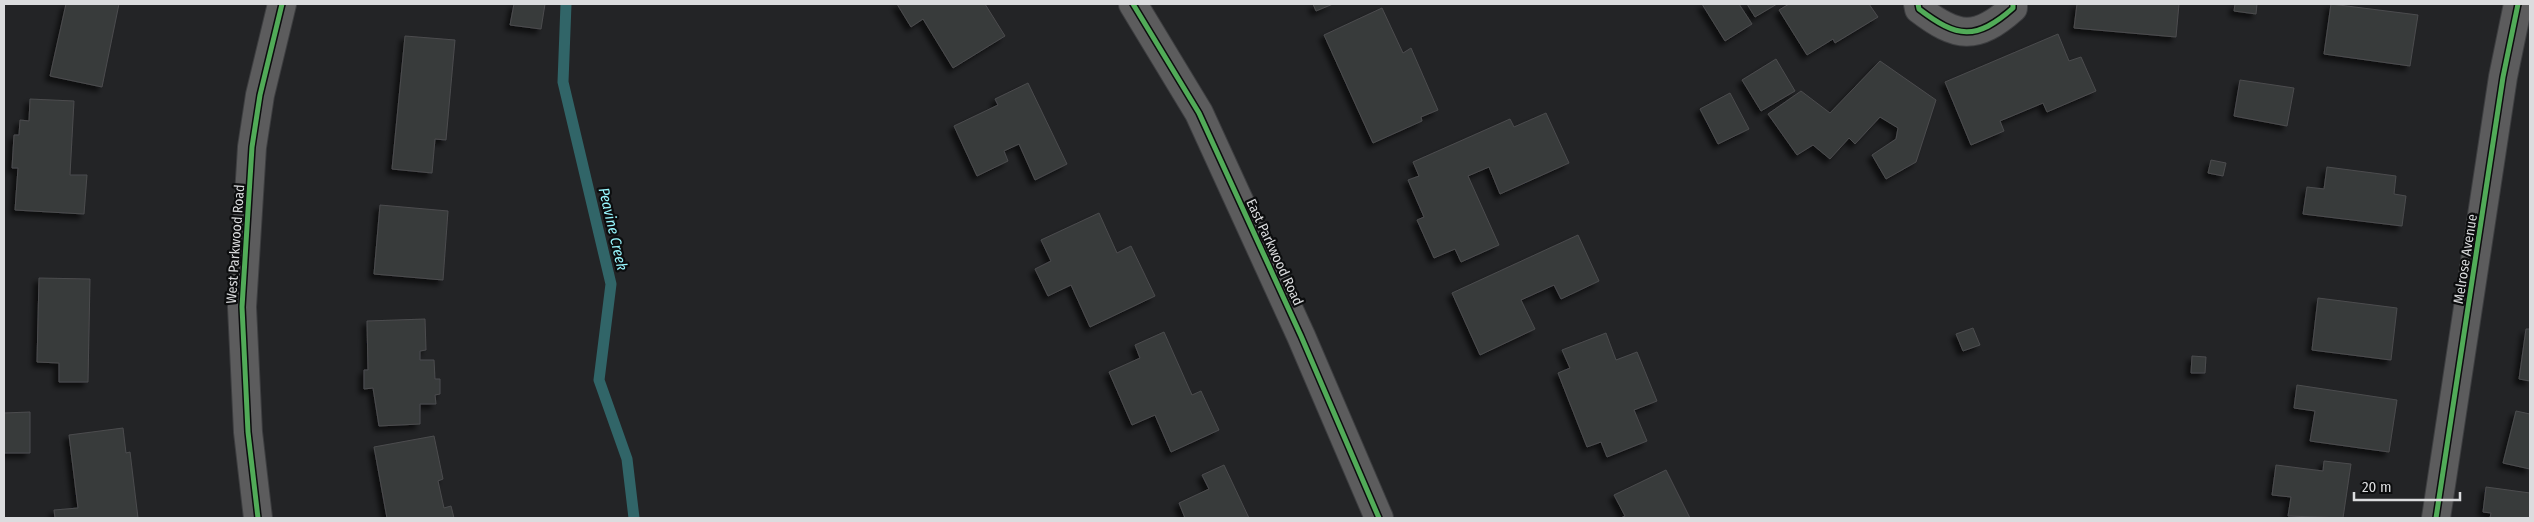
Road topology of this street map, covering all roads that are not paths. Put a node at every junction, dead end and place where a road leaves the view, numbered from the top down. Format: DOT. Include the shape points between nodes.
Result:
graph roads {
  1 [pos="282,4"];
  2 [pos="1133,4"];
  3 [pos="1918,4"];
  4 [pos="2013,4"];
  5 [pos="2518,4"];
  6 [pos="258,518"];
  7 [pos="1380,518"];
  8 [pos="2436,518"];
  1 -- 6 [label="street, West Parkwood Road" via="262,86 252,147 242,307 248,432"];
  2 -- 7 [label="street, East Parkwood Road" via="1199,112"];
  3 -- 4 [label="street" via="1919,9 1941,26 1970,34 1998,22 2013,8"];
  5 -- 8 [label="street, Melrose Avenue" via="2503,77"];
}
